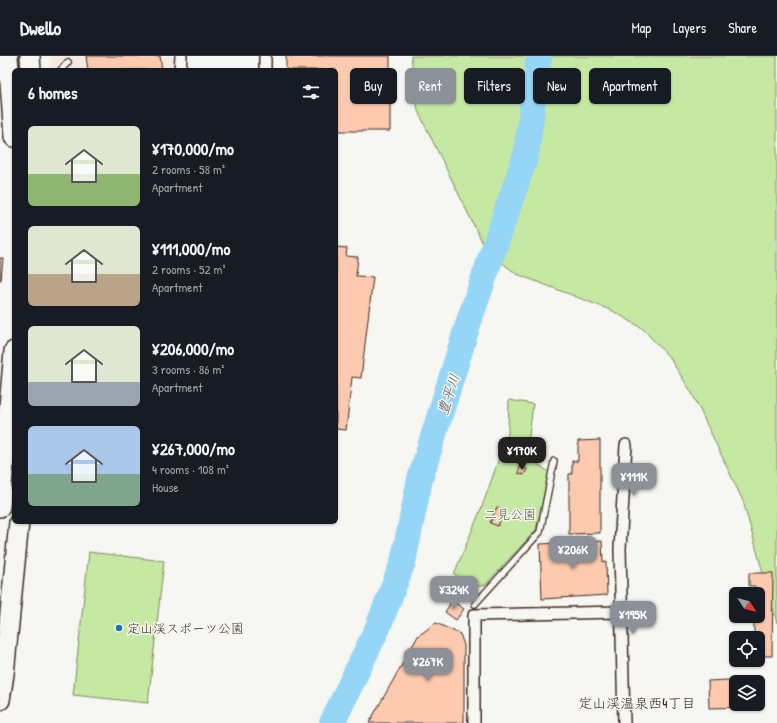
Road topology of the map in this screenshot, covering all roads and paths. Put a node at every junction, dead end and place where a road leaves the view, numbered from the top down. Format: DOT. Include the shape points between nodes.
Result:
graph roads {
  1 [pos="8,56"];
  2 [pos="30,56"];
  3 [pos="181,56"];
  4 [pos="265,56"];
  5 [pos="68,62"];
  6 [pos="31,68"];
  7 [pos="63,68"];
  8 [pos="180,68"];
  9 [pos="265,68"];
  10 [pos="12,110"];
  11 [pos="12,373"];
  12 [pos="626,444"];
  13 [pos="554,461"];
  14 [pos="0,507"];
  15 [pos="19,524"];
  16 [pos="475,604"];
  17 [pos="621,612"];
  18 [pos="0,700"];
  19 [pos="474,723"];
  20 [pos="624,723"];
  1 -- 10 [label="highway"];
  2 -- 6 [label="highway"];
  3 -- 8 [label="street"];
  4 -- 9 [label="street"];
  5 -- 7 [label="lane"];
  11 -- 14 [label="highway"];
  12 -- 17 [label="street" via="620,549"];
  13 -- 16 [label="lane" via="540,532"];
  15 -- 18 [label="highway"];
  17 -- 19 [label="street" via="474,615"];
  17 -- 20 [label="street"];
}
